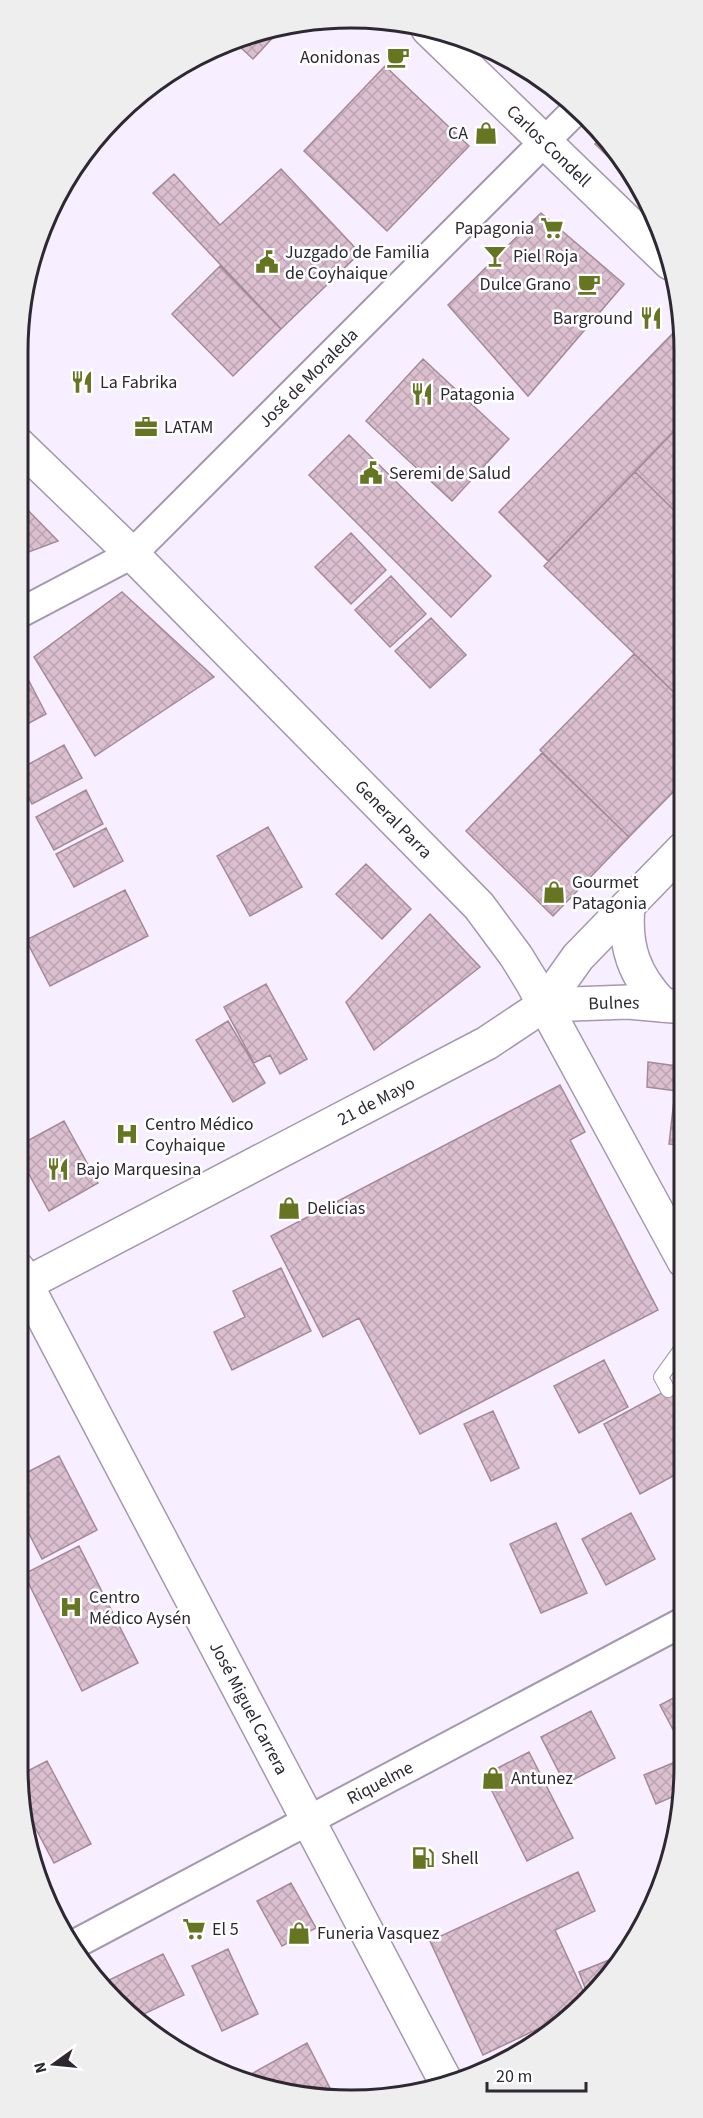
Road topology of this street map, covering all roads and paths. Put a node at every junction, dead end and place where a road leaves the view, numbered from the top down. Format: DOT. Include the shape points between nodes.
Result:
graph roads {
  1 [pos="442,42"];
  2 [pos="571,115"];
  3 [pos="546,142"];
  4 [pos="658,251"];
  5 [pos="28,454"];
  6 [pos="132,554"];
  7 [pos="28,609"];
  8 [pos="674,858"];
  9 [pos="628,906"];
  10 [pos="544,1005"];
  11 [pos="673,1006"];
  12 [pos="674,1243"];
  13 [pos="28,1276"];
  14 [pos="28,1293"];
  15 [pos="674,1359"];
  16 [pos="668,1390"];
  17 [pos="674,1627"];
  18 [pos="308,1821"];
  19 [pos="80,1941"];
  20 [pos="442,2076"];
  1 -- 3 [label="street, Carlos Condell"];
  2 -- 3 [label="street, José de Moraleda"];
  3 -- 4 [label="street, Carlos Condell"];
  3 -- 6 [label="street, José de Moraleda"];
  5 -- 6 [label="street, General Parra"];
  6 -- 7 [label="street, José de Moraleda"];
  6 -- 10 [label="street, General Parra" via="479,906 516,956"];
  8 -- 9 [label="street, 21 de Mayo"];
  9 -- 10 [label="street, 21 de Mayo" via="578,957"];
  9 -- 11 [label="street" via="627,944 640,979"];
  10 -- 11 [label="street, Bulnes" via="587,1002"];
  10 -- 12 [label="street, General Parra"];
  10 -- 13 [label="street, 21 de Mayo" via="487,1043"];
  14 -- 18 [label="street, José Miguel Carrera"];
  15 -- 16 [label="lane" via="661,1377"];
  17 -- 18 [label="street, Riquelme"];
  18 -- 19 [label="street, Riquelme"];
  18 -- 20 [label="street, José Miguel Carrera"];
}
